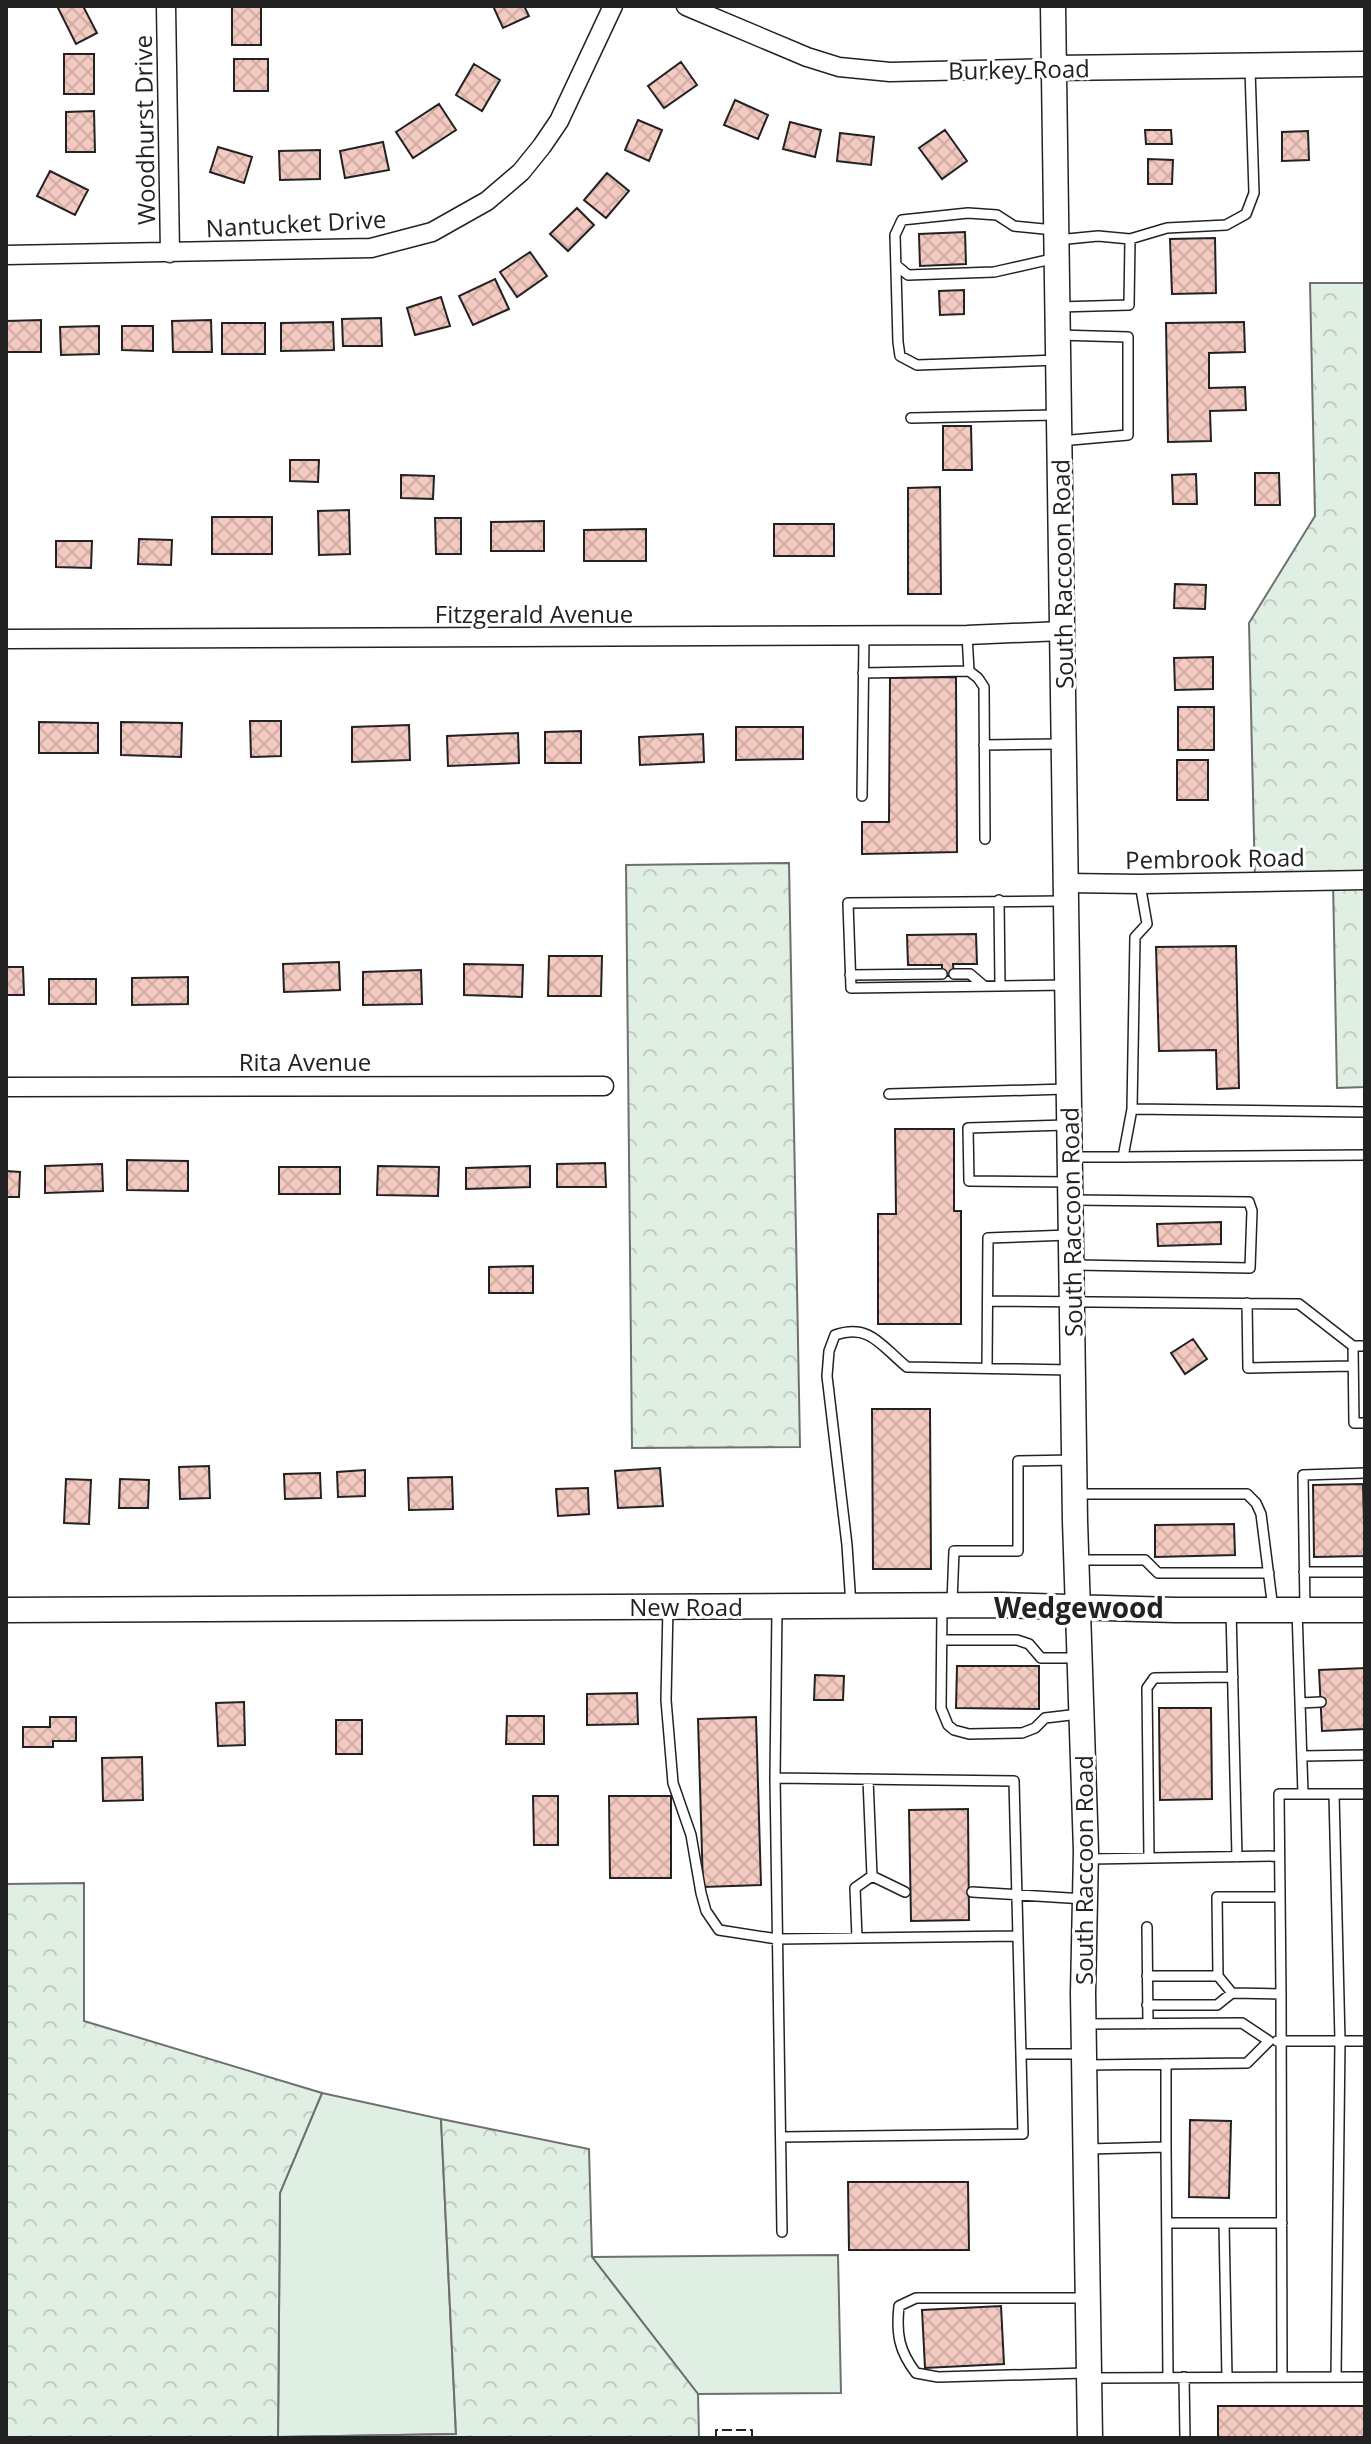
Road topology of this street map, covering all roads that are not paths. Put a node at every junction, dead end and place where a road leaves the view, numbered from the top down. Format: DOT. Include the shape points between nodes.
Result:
graph roads {
  1 [pos="166,6"];
  2 [pos="613,6"];
  3 [pos="686,6"];
  4 [pos="1053,6"];
  5 [pos="1249,64"];
  6 [pos="1365,64"];
  7 [pos="1055,68"];
  8 [pos="1130,239"];
  9 [pos="1057,243"];
  10 [pos="170,253"];
  11 [pos="6,255"];
  12 [pos="896,265"];
  13 [pos="1058,307"];
  14 [pos="1058,335"];
  15 [pos="1059,360"];
  16 [pos="1059,415"];
  17 [pos="911,418"];
  18 [pos="1060,441"];
  19 [pos="1062,631"];
  20 [pos="967,635"];
  21 [pos="864,636"];
  22 [pos="6,639"];
  23 [pos="969,671"];
  24 [pos="863,673"];
  25 [pos="1064,744"];
  26 [pos="984,745"];
  27 [pos="862,796"];
  28 [pos="985,839"];
  29 [pos="1365,880"];
  30 [pos="1140,884"];
  31 [pos="1066,892"];
  32 [pos="999,900"];
  33 [pos="942,974"];
  34 [pos="954,974"];
  35 [pos="850,975"];
  36 [pos="1067,985"];
  37 [pos="984,986"];
  38 [pos="1000,986"];
  39 [pos="604,1086"];
  40 [pos="6,1087"];
  41 [pos="1069,1089"];
  42 [pos="889,1094"];
  43 [pos="1132,1109"];
  44 [pos="1365,1112"];
  45 [pos="1070,1125"];
  46 [pos="1365,1155"];
  47 [pos="1070,1157"];
  48 [pos="1123,1157"];
  49 [pos="1070,1191"];
  50 [pos="1071,1234"];
  51 [pos="1071,1264"];
  52 [pos="988,1301"];
  53 [pos="1072,1301"];
  54 [pos="1247,1303"];
  55 [pos="1353,1346"];
  56 [pos="1365,1346"];
  57 [pos="1353,1366"];
  58 [pos="987,1368"];
  59 [pos="1073,1370"];
  60 [pos="1353,1381"];
  61 [pos="1365,1381"];
  62 [pos="1365,1423"];
  63 [pos="1074,1460"];
  64 [pos="1365,1476"];
  65 [pos="1074,1494"];
  66 [pos="1077,1560"];
  67 [pos="1304,1572"];
  68 [pos="1365,1572"];
  69 [pos="1269,1573"];
  70 [pos="947,1605"];
  71 [pos="777,1606"];
  72 [pos="851,1606"];
  73 [pos="668,1607"];
  74 [pos="1079,1607"];
  75 [pos="6,1610"];
  76 [pos="1231,1610"];
  77 [pos="1292,1610"];
  78 [pos="1365,1610"];
  79 [pos="942,1640"];
  80 [pos="1081,1658"];
  81 [pos="1233,1677"];
  82 [pos="1321,1702"];
  83 [pos="1300,1703"];
  84 [pos="1083,1713"];
  85 [pos="1365,1755"];
  86 [pos="1302,1756"];
  87 [pos="775,1778"];
  88 [pos="868,1779"];
  89 [pos="1303,1794"];
  90 [pos="1334,1794"];
  91 [pos="1365,1794"];
  92 [pos="1279,1856"];
  93 [pos="1237,1857"];
  94 [pos="1149,1858"];
  95 [pos="1086,1859"];
  96 [pos="872,1876"];
  97 [pos="905,1892"];
  98 [pos="972,1892"];
  99 [pos="1017,1894"];
  100 [pos="1280,1897"];
  101 [pos="1085,1899"];
  102 [pos="1147,1927"];
  103 [pos="1018,1936"];
  104 [pos="857,1938"];
  105 [pos="777,1939"];
  106 [pos="1147,1976"];
  107 [pos="1218,1976"];
  108 [pos="1232,1993"];
  109 [pos="1281,1994"];
  110 [pos="1147,2005"];
  111 [pos="1083,2024"];
  112 [pos="1148,2024"];
  113 [pos="1269,2041"];
  114 [pos="1282,2041"];
  115 [pos="1340,2041"];
  116 [pos="1365,2041"];
  117 [pos="1021,2054"];
  118 [pos="1084,2059"];
  119 [pos="1166,2064"];
  120 [pos="781,2137"];
  121 [pos="1166,2147"];
  122 [pos="1085,2149"];
  123 [pos="1167,2223"];
  124 [pos="1224,2223"];
  125 [pos="1282,2223"];
  126 [pos="782,2232"];
  127 [pos="1087,2298"];
  128 [pos="1088,2375"];
  129 [pos="1168,2377"];
  130 [pos="1184,2377"];
  131 [pos="1227,2377"];
  132 [pos="1282,2377"];
  133 [pos="1336,2377"];
  134 [pos="1365,2377"];
  135 [pos="1090,2438"];
  136 [pos="1185,2438"];
  1 -- 10 [label="street, Woodhurst Drive"];
  2 -- 10 [label="street, Nantucket Drive" via="542,146 505,187 452,223 411,240 371,248"];
  3 -- 7 [label="street, Burkey Road" via="839,67 890,72"];
  4 -- 7 [label="street, South Raccoon Road"];
  5 -- 6 [label="street, Burkey Road"];
  5 -- 7 [label="street, Burkey Road"];
  5 -- 8 [label="lane" via="1254,193 1246,214 1226,225 1167,228"];
  7 -- 9 [label="street, South Raccoon Road"];
  8 -- 9 [label="lane" via="1098,236"];
  8 -- 13 [label="lane" via="1129,305"];
  9 -- 12 [label="lane" via="994,272 908,275"];
  9 -- 12 [label="lane" via="997,215 902,220 895,235"];
  9 -- 13 [label="street, South Raccoon Road"];
  10 -- 11 [label="street, Nantucket Drive"];
  12 -- 15 [label="lane" via="900,356 917,365"];
  13 -- 14 [label="street, South Raccoon Road"];
  14 -- 15 [label="street, South Raccoon Road"];
  14 -- 18 [label="lane" via="1128,337 1128,435"];
  15 -- 16 [label="street, South Raccoon Road"];
  16 -- 17 [label="lane"];
  16 -- 18 [label="street, South Raccoon Road"];
  18 -- 19 [label="street, South Raccoon Road"];
  19 -- 20 [label="street, Fitzgerald Avenue"];
  19 -- 25 [label="street, South Raccoon Road"];
  20 -- 21 [label="street, Fitzgerald Avenue"];
  20 -- 23 [label="lane"];
  21 -- 22 [label="street, Fitzgerald Avenue"];
  21 -- 24 [label="lane"];
  23 -- 24 [label="lane"];
  23 -- 26 [label="lane" via="984,687"];
  24 -- 27 [label="lane"];
  25 -- 26 [label="lane"];
  25 -- 31 [label="street, South Raccoon Road"];
  26 -- 28 [label="lane"];
  29 -- 30 [label="street, Pembrook Road"];
  30 -- 31 [label="street, Pembrook Road"];
  30 -- 43 [label="lane" via="1147,924 1135,937"];
  31 -- 32 [label="lane"];
  31 -- 36 [label="street, South Raccoon Road"];
  32 -- 35 [label="lane" via="848,903"];
  32 -- 38 [label="lane"];
  33 -- 35 [label="lane"];
  34 -- 37 [label="lane" via="970,974"];
  35 -- 37 [label="lane" via="851,988"];
  36 -- 38 [label="lane"];
  36 -- 41 [label="street, South Raccoon Road"];
  37 -- 38 [label="lane"];
  39 -- 40 [label="street, Rita Avenue"];
  41 -- 42 [label="lane"];
  41 -- 45 [label="street, South Raccoon Road"];
  43 -- 44 [label="lane"];
  43 -- 48 [label="lane"];
  45 -- 47 [label="street, South Raccoon Road"];
  45 -- 49 [label="lane" via="968,1128 969,1181"];
  46 -- 48 [label="lane"];
  47 -- 48 [label="lane"];
  47 -- 49 [label="street, South Raccoon Road"];
  49 -- 50 [label="street, South Raccoon Road"];
  49 -- 51 [label="lane" via="1249,1202 1252,1211 1250,1268"];
  50 -- 51 [label="street, South Raccoon Road"];
  50 -- 52 [label="lane" via="988,1238"];
  51 -- 53 [label="street, South Raccoon Road"];
  52 -- 53 [label="lane"];
  52 -- 58 [label="lane"];
  53 -- 54 [label="lane"];
  53 -- 59 [label="street, South Raccoon Road"];
  54 -- 55 [label="lane" via="1299,1304"];
  54 -- 57 [label="lane" via="1248,1368"];
  55 -- 56 [label="lane"];
  55 -- 57 [label="lane"];
  57 -- 60 [label="lane"];
  58 -- 59 [label="lane"];
  58 -- 72 [label="lane" via="907,1367 875,1338 852,1329 835,1335 827,1376"];
  59 -- 63 [label="street, South Raccoon Road"];
  60 -- 61 [label="lane"];
  60 -- 62 [label="lane" via="1354,1423"];
  63 -- 65 [label="street, South Raccoon Road"];
  63 -- 70 [label="lane" via="1018,1461 1018,1551 954,1551"];
  64 -- 67 [label="lane" via="1303,1475"];
  65 -- 66 [label="street, South Raccoon Road"];
  65 -- 69 [label="lane" via="1247,1494 1261,1514"];
  66 -- 69 [label="lane" via="1145,1560 1158,1573"];
  66 -- 74 [label="street, South Raccoon Road"];
  67 -- 68 [label="lane"];
  67 -- 77 [label="lane"];
  69 -- 77 [label="lane"];
  70 -- 72 [label="street, New Road"];
  70 -- 74 [label="street, New Road"];
  70 -- 79 [label="lane"];
  71 -- 72 [label="street, New Road"];
  71 -- 73 [label="street, New Road"];
  71 -- 87 [label="lane"];
  73 -- 75 [label="street, New Road"];
  73 -- 105 [label="lane" via="666,1700 673,1783 691,1835 706,1911 719,1930"];
  74 -- 76 [label="street, New Road"];
  74 -- 80 [label="street, South Raccoon Road"];
  76 -- 77 [label="street, New Road"];
  76 -- 81 [label="lane"];
  77 -- 78 [label="street, New Road"];
  77 -- 83 [label="lane"];
  79 -- 80 [label="lane" via="1017,1640 1041,1658"];
  79 -- 84 [label="lane" via="941,1708 954,1730 1022,1733 1045,1718"];
  80 -- 84 [label="street, South Raccoon Road"];
  81 -- 93 [label="lane"];
  81 -- 94 [label="lane" via="1154,1678 1147,1688"];
  82 -- 83 [label="lane"];
  83 -- 86 [label="lane"];
  84 -- 95 [label="street, South Raccoon Road"];
  85 -- 86 [label="lane"];
  86 -- 89 [label="lane"];
  87 -- 88 [label="lane"];
  87 -- 105 [label="lane"];
  88 -- 96 [label="lane"];
  88 -- 99 [label="lane" via="1014,1781"];
  89 -- 90 [label="lane"];
  89 -- 92 [label="lane" via="1279,1794"];
  90 -- 91 [label="lane"];
  90 -- 115 [label="lane"];
  92 -- 93 [label="lane"];
  92 -- 100 [label="lane"];
  93 -- 94 [label="lane"];
  94 -- 95 [label="lane"];
  95 -- 101 [label="street, South Raccoon Road"];
  96 -- 97 [label="lane"];
  96 -- 104 [label="lane" via="855,1888"];
  98 -- 99 [label="lane"];
  99 -- 101 [label="lane"];
  99 -- 103 [label="lane"];
  100 -- 107 [label="lane" via="1217,1897"];
  100 -- 109 [label="lane"];
  101 -- 111 [label="street, South Raccoon Road"];
  102 -- 106 [label="lane"];
  103 -- 104 [label="lane"];
  103 -- 117 [label="lane"];
  104 -- 105 [label="lane"];
  105 -- 120 [label="lane"];
  106 -- 107 [label="lane"];
  106 -- 110 [label="lane"];
  107 -- 108 [label="lane"];
  108 -- 109 [label="lane"];
  108 -- 110 [label="lane" via="1217,2005"];
  109 -- 114 [label="lane"];
  110 -- 112 [label="lane"];
  111 -- 112 [label="lane"];
  111 -- 118 [label="street, South Raccoon Road"];
  112 -- 113 [label="lane" via="1242,2023"];
  113 -- 114 [label="lane"];
  113 -- 119 [label="lane" via="1247,2063"];
  114 -- 115 [label="lane"];
  114 -- 125 [label="lane"];
  115 -- 116 [label="lane"];
  115 -- 133 [label="lane"];
  117 -- 118 [label="lane"];
  117 -- 120 [label="lane" via="1023,2134"];
  118 -- 119 [label="lane"];
  118 -- 122 [label="street, South Raccoon Road"];
  119 -- 121 [label="lane"];
  120 -- 126 [label="lane"];
  121 -- 122 [label="lane"];
  121 -- 123 [label="lane"];
  122 -- 127 [label="street, South Raccoon Road"];
  123 -- 124 [label="lane"];
  123 -- 129 [label="lane"];
  124 -- 125 [label="lane"];
  124 -- 131 [label="lane"];
  125 -- 132 [label="lane"];
  127 -- 128 [label="street, South Raccoon Road"];
  127 -- 128 [label="lane" via="916,2298 899,2306 897,2329 902,2355 916,2373"];
  128 -- 129 [label="lane"];
  128 -- 135 [label="street, South Raccoon Road"];
  129 -- 130 [label="lane"];
  130 -- 131 [label="lane"];
  130 -- 136 [label="lane"];
  131 -- 132 [label="lane"];
  132 -- 133 [label="lane"];
  133 -- 134 [label="lane"];
}
